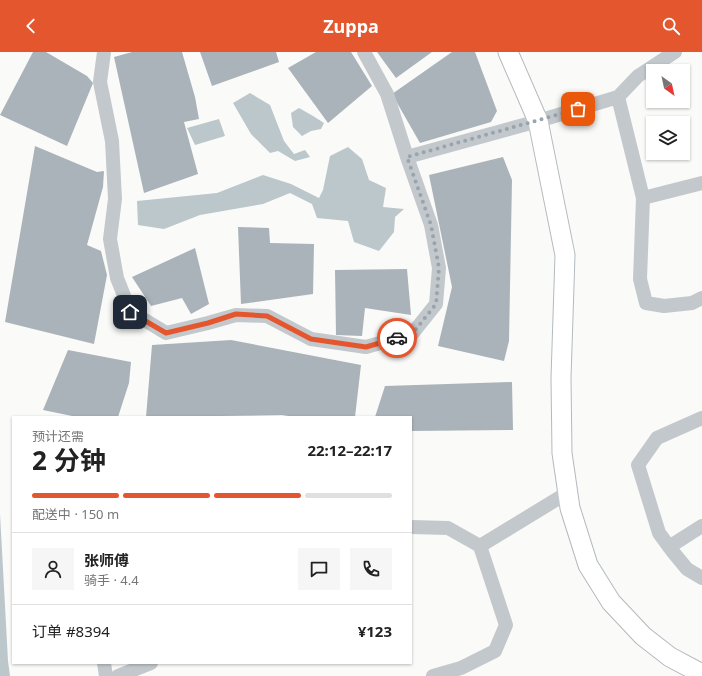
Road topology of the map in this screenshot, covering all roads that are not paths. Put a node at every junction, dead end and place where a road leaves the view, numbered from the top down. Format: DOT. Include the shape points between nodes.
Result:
graph roads {
  1 [pos="104,52"];
  2 [pos="364,52"];
  3 [pos="508,52"];
  4 [pos="675,52"];
  5 [pos="618,97"];
  6 [pos="538,121"];
  7 [pos="407,157"];
  8 [pos="702,183"];
  9 [pos="643,198"];
  10 [pos="702,298"];
  11 [pos="702,418"];
  12 [pos="567,493"];
  13 [pos="702,526"];
  14 [pos="412,527"];
  15 [pos="480,546"];
  16 [pos="670,547"];
  17 [pos="702,578"];
  18 [pos="104,664"];
  19 [pos="148,664"];
  20 [pos="702,674"];
  21 [pos="106,676"];
  22 [pos="118,676"];
  23 [pos="433,676"];
  1 -- 7 [label="street" via="100,82 112,140 115,199 110,239 117,278 130,312 166,333 236,314 267,316 311,339 366,347 412,334 436,304 439,268 431,225"];
  2 -- 7 [label="street" via="387,94"];
  3 -- 6 [label="street"];
  4 -- 5 [label="street" via="638,76"];
  5 -- 6 [label="street"];
  5 -- 9 [label="street"];
  6 -- 7 [label="street"];
  6 -- 12 [label="street" via="565,255 561,393 562,453"];
  8 -- 9 [label="street"];
  9 -- 10 [label="street" via="640,279 646,303 664,306 692,303"];
  11 -- 16 [label="street" via="657,438 638,465 659,533"];
  12 -- 15 [label="street"];
  12 -- 20 [label="street" via="588,565 611,602 643,636 670,658"];
  13 -- 16 [label="street"];
  14 -- 15 [label="street" via="448,528"];
  15 -- 23 [label="street" via="506,626 495,651 461,668"];
  16 -- 17 [label="street" via="687,569"];
  18 -- 21 [label="street"];
  19 -- 22 [label="street"];
}
